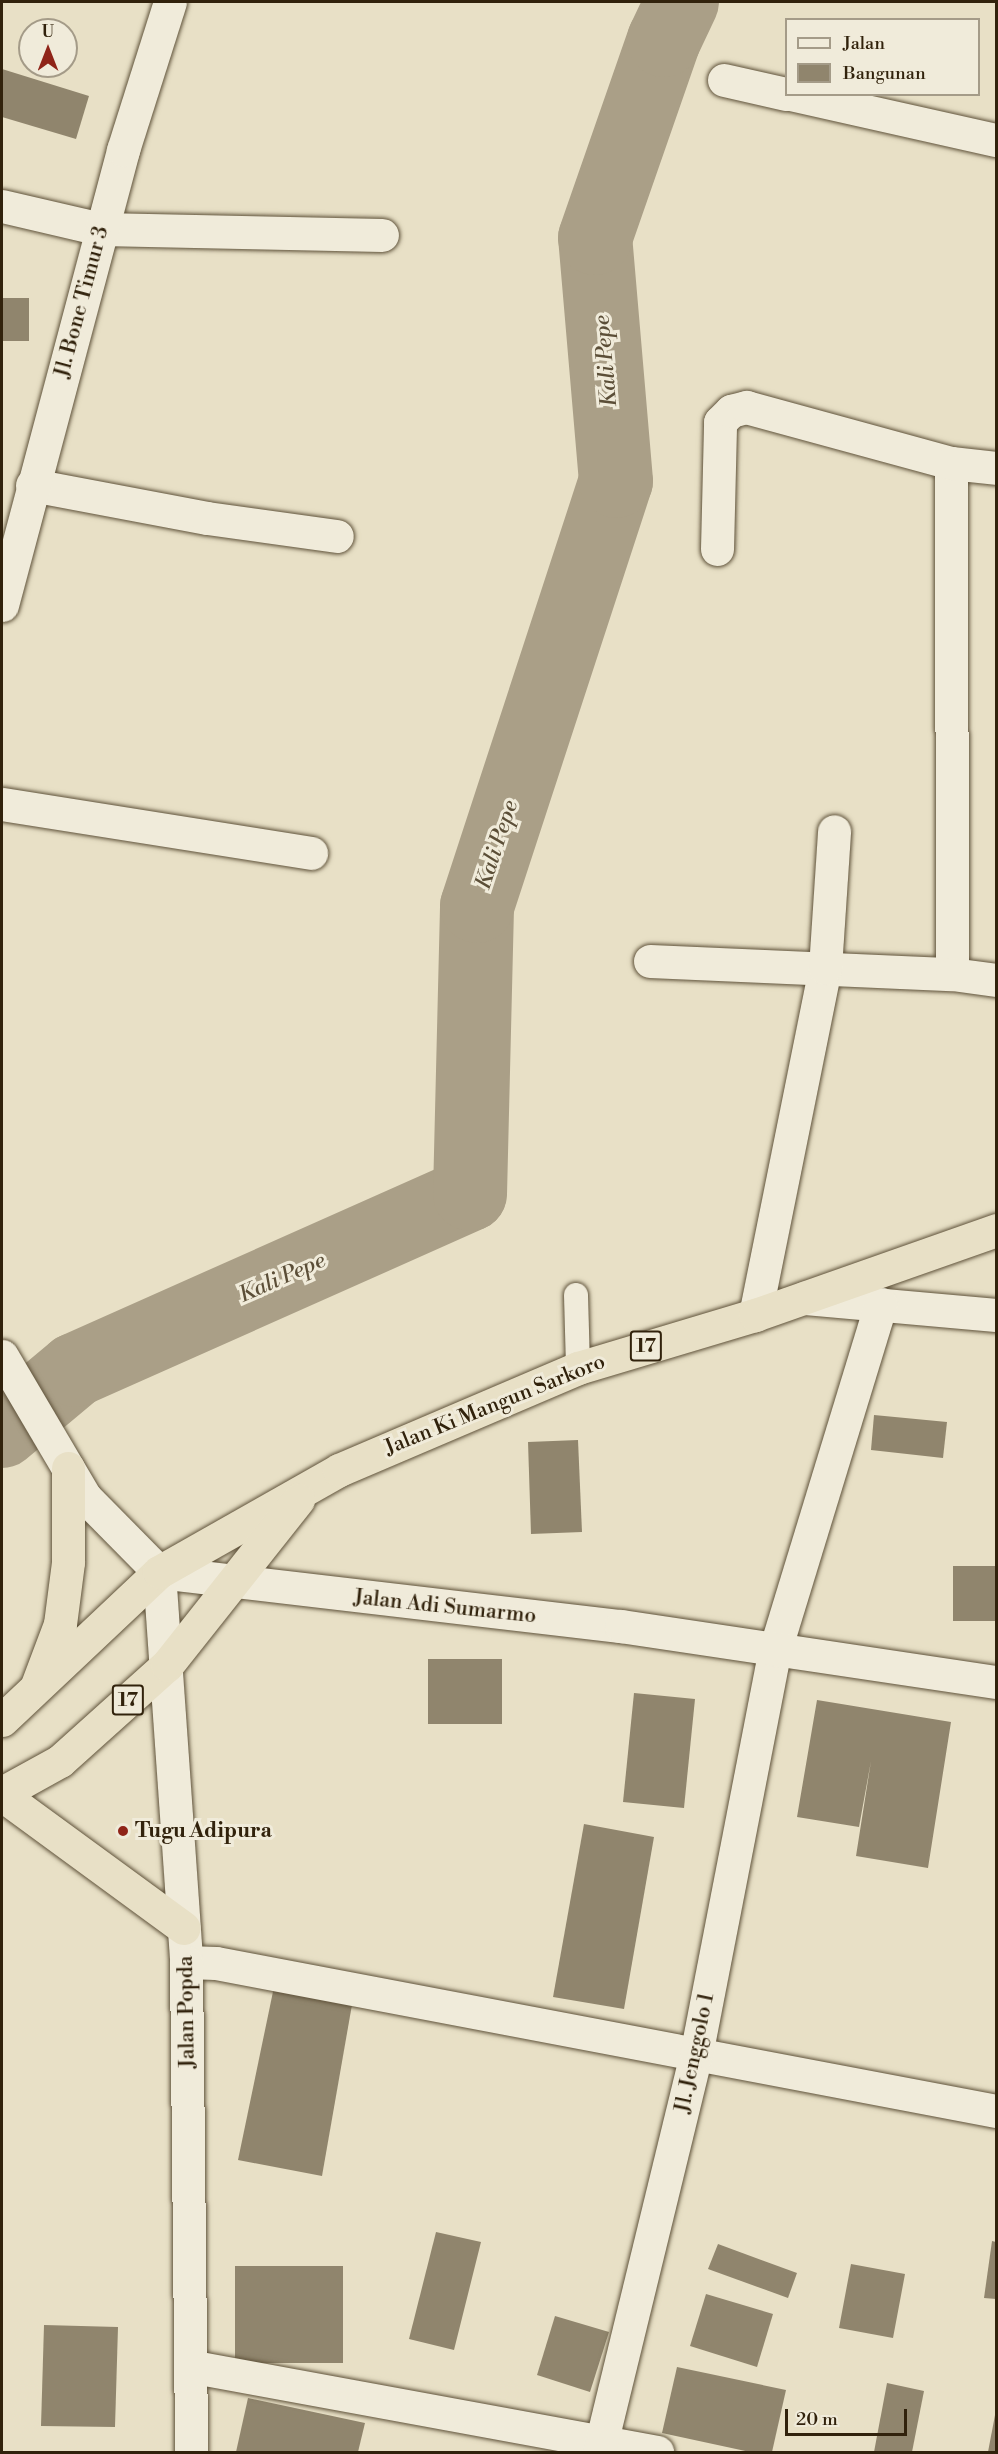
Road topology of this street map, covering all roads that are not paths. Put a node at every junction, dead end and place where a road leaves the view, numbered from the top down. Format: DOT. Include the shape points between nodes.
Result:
graph roads {
  1 [pos="170,2"];
  2 [pos="724,80"];
  3 [pos="785,93"];
  4 [pos="797,96"];
  5 [pos="996,140"];
  6 [pos="2,207"];
  7 [pos="102,229"];
  8 [pos="382,235"];
  9 [pos="951,463"];
  10 [pos="996,468"];
  11 [pos="32,485"];
  12 [pos="337,536"];
  13 [pos="717,549"];
  14 [pos="2,605"];
  15 [pos="2,804"];
  16 [pos="834,831"];
  17 [pos="311,854"];
  18 [pos="650,962"];
  19 [pos="825,968"];
  20 [pos="952,974"];
  21 [pos="996,980"];
  22 [pos="996,1230"];
  23 [pos="576,1295"];
  24 [pos="805,1298"];
  25 [pos="881,1304"];
  26 [pos="755,1315"];
  27 [pos="996,1315"];
  28 [pos="2,1356"];
  29 [pos="578,1368"];
  30 [pos="68,1468"];
  31 [pos="306,1489"];
  32 [pos="159,1572"];
  33 [pos="235,1583"];
  34 [pos="775,1650"];
  35 [pos="167,1665"];
  36 [pos="996,1682"];
  37 [pos="35,1692"];
  38 [pos="2,1720"];
  39 [pos="2,1794"];
  40 [pos="184,1928"];
  41 [pos="186,1962"];
  42 [pos="696,2055"];
  43 [pos="996,2111"];
  44 [pos="194,2367"];
  45 [pos="600,2447"];
  46 [pos="191,2452"];
  47 [pos="657,2452"];
  1 -- 7 [label="street, Jl. Bone Timur 3"];
  2 -- 3 [label="street"];
  4 -- 5 [label="street"];
  6 -- 7 [label="street"];
  7 -- 8 [label="street"];
  7 -- 11 [label="street, Jl. Bone Timur 3"];
  9 -- 10 [label="street"];
  9 -- 13 [label="street" via="746,407 730,411 720,422"];
  9 -- 20 [label="street"];
  11 -- 12 [label="street" via="207,518"];
  11 -- 14 [label="street, Jl. Bone Timur 3"];
  15 -- 17 [label="street"];
  16 -- 19 [label="street"];
  18 -- 19 [label="street"];
  19 -- 20 [label="street"];
  19 -- 26 [label="street"];
  20 -- 21 [label="street"];
  22 -- 24 [label="highway, Jalan Ki Mangun Sarkoro / 17"];
  23 -- 29 [label="lane"];
  24 -- 25 [label="street"];
  24 -- 26 [label="highway, Jalan Ki Mangun Sarkoro / 17"];
  25 -- 27 [label="street"];
  25 -- 34 [label="street, Jl. Jenggolo 1"];
  26 -- 29 [label="highway, Jalan Ki Mangun Sarkoro / 17"];
  28 -- 30 [label="street"];
  29 -- 31 [label="highway, Jalan Ki Mangun Sarkoro / 17" via="349,1465"];
  30 -- 32 [label="street" via="85,1497"];
  30 -- 37 [label="highway" via="69,1562 63,1603"];
  31 -- 32 [label="highway, 17"];
  31 -- 33 [label="highway, 17"];
  32 -- 33 [label="street, Jalan Adi Sumarmo"];
  32 -- 35 [label="street, Jalan Popda"];
  32 -- 37 [label="highway, 17"];
  33 -- 34 [label="street, Jalan Adi Sumarmo" via="621,1626"];
  33 -- 35 [label="highway, 17"];
  34 -- 36 [label="street, Jalan Adi Sumarmo"];
  34 -- 42 [label="street, Jl. Jenggolo 1"];
  35 -- 39 [label="highway, 17" via="60,1761"];
  35 -- 40 [label="street, Jalan Popda"];
  37 -- 38 [label="highway, 17"];
  39 -- 40 [label="highway"];
  40 -- 41 [label="street, Jalan Popda"];
  41 -- 42 [label="street" via="216,1963"];
  41 -- 44 [label="street, Jalan Popda"];
  42 -- 43 [label="street"];
  42 -- 45 [label="street, Jl. Jenggolo 1"];
  44 -- 45 [label="street"];
  44 -- 46 [label="street, Jalan Popda"];
  45 -- 47 [label="street"];
}
